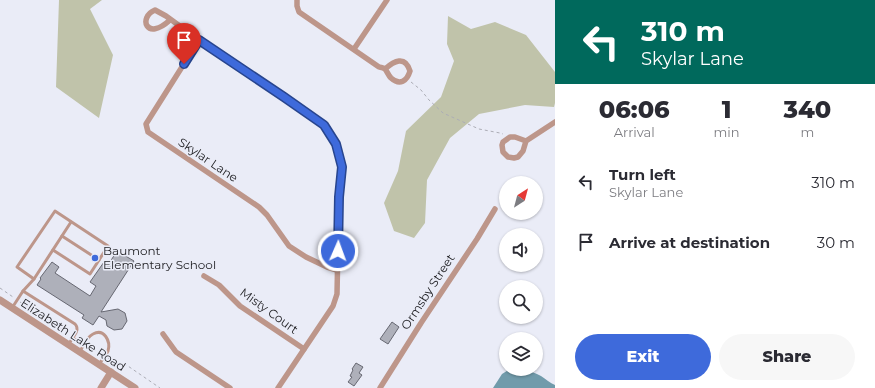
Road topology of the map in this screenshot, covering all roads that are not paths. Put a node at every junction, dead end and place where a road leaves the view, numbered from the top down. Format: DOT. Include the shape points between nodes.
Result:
graph roads {
  1 [pos="297,0"];
  2 [pos="386,0"];
  3 [pos="170,20"];
  4 [pos="199,40"];
  5 [pos="354,49"];
  6 [pos="385,69"];
  7 [pos="555,122"];
  8 [pos="526,141"];
  9 [pos="495,209"];
  10 [pos="71,222"];
  11 [pos="62,236"];
  12 [pos="53,250"];
  13 [pos="99,260"];
  14 [pos="337,270"];
  15 [pos="204,276"];
  16 [pos="34,278"];
  17 [pos="23,291"];
  18 [pos="0,300"];
  19 [pos="12,308"];
  20 [pos="163,334"];
  21 [pos="73,337"];
  22 [pos="68,345"];
  23 [pos="82,347"];
  24 [pos="304,349"];
  25 [pos="99,364"];
  26 [pos="111,372"];
  27 [pos="101,388"];
  28 [pos="135,388"];
  29 [pos="230,388"];
  30 [pos="278,388"];
  31 [pos="380,388"];
  1 -- 5 [label="street" via="299,12"];
  2 -- 5 [label="street"];
  3 -- 4 [label="street"];
  4 -- 14 [label="street" via="324,125 336,144 342,167"];
  4 -- 14 [label="street, Skylar Lane" via="146,124 148,132 259,207 289,246 327,268"];
  5 -- 6 [label="street"];
  6 -- 6 [label="street" via="390,77 402,82 410,71 409,67 399,60"];
  7 -- 8 [label="street"];
  8 -- 8 [label="street" via="509,138 503,142 503,152 511,158 518,157"];
  9 -- 31 [label="street, Ormsby Street"];
  10 -- 11 [label="lane"];
  10 -- 13 [label="lane" via="108,246"];
  10 -- 16 [label="lane" via="55,211 18,267"];
  11 -- 12 [label="lane"];
  11 -- 13 [label="lane"];
  12 -- 13 [label="lane" via="90,274"];
  12 -- 16 [label="lane"];
  14 -- 24 [label="street" via="337,294 333,306"];
  15 -- 24 [label="street, Misty Court" via="219,285 240,306"];
  16 -- 17 [label="lane"];
  17 -- 19 [label="lane"];
  17 -- 21 [label="lane" via="75,324 78,328"];
  18 -- 19 [label="street, Elizabeth Lake Road"];
  19 -- 22 [label="street, Elizabeth Lake Road"];
  20 -- 29 [label="street" via="176,352"];
  21 -- 22 [label="lane"];
  21 -- 23 [label="lane"];
  22 -- 23 [label="street, Elizabeth Lake Road"];
  23 -- 25 [label="street, Elizabeth Lake Road"];
  23 -- 25 [label="lane" via="93,334 104,334 109,342 108,351"];
  24 -- 30 [label="street"];
  25 -- 26 [label="street, Elizabeth Lake Road"];
  26 -- 27 [label="street"];
  26 -- 28 [label="street, Elizabeth Lake Road"];
}
